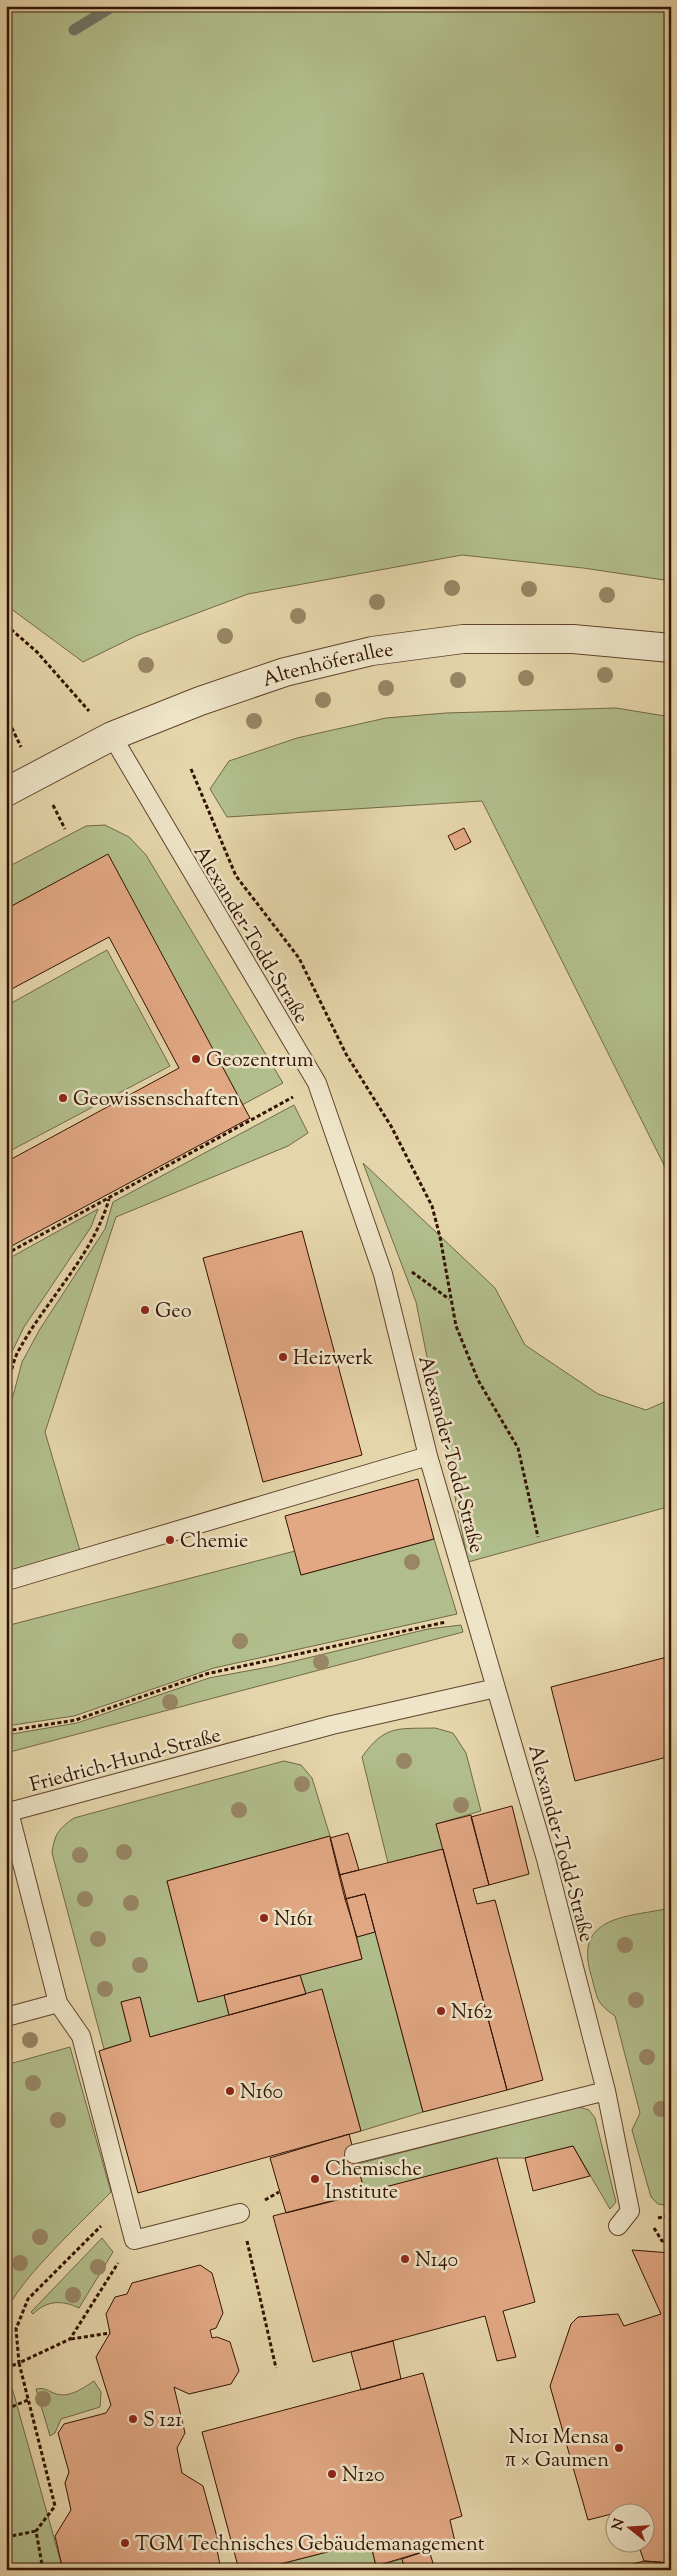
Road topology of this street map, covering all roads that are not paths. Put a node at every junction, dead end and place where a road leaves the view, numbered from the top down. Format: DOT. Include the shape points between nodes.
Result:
graph roads {
  1 [pos="671,648"];
  2 [pos="112,736"];
  3 [pos="6,792"];
  4 [pos="428,1456"];
  5 [pos="10,1580"];
  6 [pos="496,1688"];
  7 [pos="58,2003"];
  8 [pos="6,2018"];
  9 [pos="606,2091"];
  10 [pos="354,2154"];
  11 [pos="240,2212"];
  12 [pos="618,2226"];
  1 -- 2 [label="street, Altenhöferallee" via="573,639 463,640 372,651 285,672"];
  2 -- 3 [label="street, Altenhöferallee"];
  2 -- 4 [label="lane, Alexander-Todd-Straße" via="318,1083 383,1274"];
  4 -- 5 [label="lane"];
  4 -- 6 [label="lane, Alexander-Todd-Straße"];
  6 -- 7 [label="lane, Friedrich-Hund-Straße" via="332,1725 10,1812"];
  6 -- 9 [label="lane, Alexander-Todd-Straße" via="556,1896"];
  7 -- 8 [label="lane"];
  7 -- 11 [label="lane" via="81,2036 134,2240"];
  9 -- 10 [label="lane"];
  9 -- 12 [label="lane, Alexander-Todd-Straße" via="630,2210"];
}
